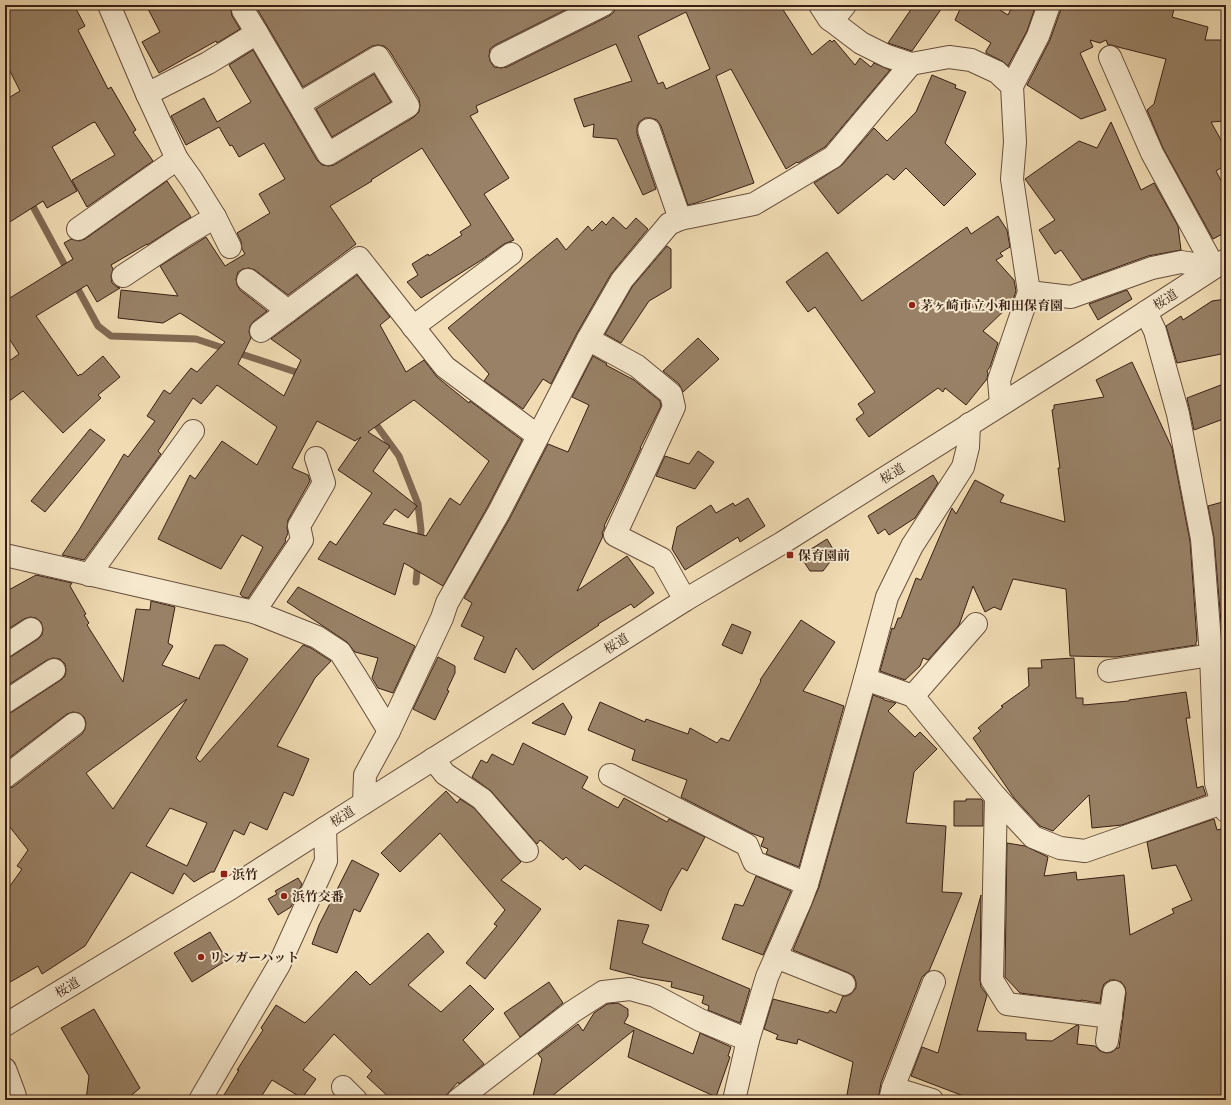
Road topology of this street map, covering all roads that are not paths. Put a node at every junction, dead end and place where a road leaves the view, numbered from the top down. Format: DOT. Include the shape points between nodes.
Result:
graph roads {
  1 [pos="109,5"];
  2 [pos="603,5"];
  3 [pos="1049,5"];
  4 [pos="243,10"];
  5 [pos="832,10"];
  6 [pos="257,33"];
  7 [pos="501,56"];
  8 [pos="1110,57"];
  9 [pos="911,64"];
  10 [pos="1012,86"];
  11 [pos="147,94"];
  12 [pos="299,104"];
  13 [pos="649,130"];
  14 [pos="177,159"];
  15 [pos="215,217"];
  16 [pos="680,219"];
  17 [pos="78,229"];
  18 [pos="230,247"];
  19 [pos="511,254"];
  20 [pos="1220,263"];
  21 [pos="124,276"];
  22 [pos="248,280"];
  23 [pos="1029,292"];
  24 [pos="288,311"];
  25 [pos="1146,312"];
  26 [pos="413,327"];
  27 [pos="261,331"];
  28 [pos="588,339"];
  29 [pos="1001,404"];
  30 [pos="969,424"];
  31 [pos="192,431"];
  32 [pos="538,436"];
  33 [pos="316,458"];
  34 [pos="5,556"];
  35 [pos="89,575"];
  36 [pos="685,600"];
  37 [pos="254,612"];
  38 [pos="976,624"];
  39 [pos="31,629"];
  40 [pos="5,646"];
  41 [pos="1211,654"];
  42 [pos="54,670"];
  43 [pos="1109,671"];
  44 [pos="865,679"];
  45 [pos="913,696"];
  46 [pos="5,702"];
  47 [pos="74,724"];
  48 [pos="389,731"];
  49 [pos="433,759"];
  50 [pos="610,775"];
  51 [pos="5,777"];
  52 [pos="996,797"];
  53 [pos="364,803"];
  54 [pos="1224,807"];
  55 [pos="325,828"];
  56 [pos="527,851"];
  57 [pos="807,884"];
  58 [pos="776,957"];
  59 [pos="934,982"];
  60 [pos="844,984"];
  61 [pos="1114,992"];
  62 [pos="1111,1017"];
  63 [pos="5,1025"];
  64 [pos="748,1040"];
  65 [pos="1107,1041"];
  66 [pos="5,1069"];
  67 [pos="892,1094"];
  68 [pos="16,1100"];
  69 [pos="200,1100"];
  70 [pos="458,1100"];
  71 [pos="734,1100"];
  72 [pos="932,1100"];
  1 -- 11 [label="street"];
  2 -- 7 [label="street"];
  3 -- 10 [label="street" via="1038,36"];
  4 -- 6 [label="street"];
  5 -- 9 [label="street" via="861,44"];
  6 -- 11 [label="street" via="208,63"];
  6 -- 12 [label="street"];
  8 -- 20 [label="street" via="1152,152"];
  9 -- 10 [label="street" via="949,57 971,60 997,72"];
  9 -- 16 [label="street" via="833,157 754,204"];
  10 -- 23 [label="street" via="1015,142 1012,179"];
  11 -- 14 [label="street"];
  12 -- 12 [label="street" via="328,154 408,106 378,57"];
  13 -- 16 [label="street"];
  14 -- 15 [label="street"];
  14 -- 17 [label="street"];
  15 -- 18 [label="street"];
  15 -- 21 [label="street"];
  16 -- 28 [label="street" via="669,224 622,280"];
  19 -- 26 [label="street"];
  20 -- 23 [label="street" via="1181,262 1152,268 1071,298"];
  20 -- 25 [label="street, 桜道"];
  22 -- 24 [label="street"];
  23 -- 29 [label="street" via="999,380"];
  24 -- 26 [label="street" via="359,258"];
  24 -- 27 [label="street"];
  25 -- 29 [label="street, 桜道"];
  25 -- 41 [label="street" via="1155,331 1178,414 1202,538"];
  26 -- 32 [label="street" via="445,367"];
  28 -- 32 [label="street"];
  28 -- 36 [label="street" via="637,366 671,394 674,408 615,535 662,558"];
  29 -- 30 [label="street, 桜道"];
  30 -- 36 [label="street, 桜道" via="782,543"];
  30 -- 44 [label="street" via="968,447 963,467 912,546 886,596"];
  31 -- 35 [label="street"];
  32 -- 48 [label="street" via="499,512 447,602 442,618"];
  33 -- 37 [label="street" via="324,483 299,526 302,540"];
  34 -- 35 [label="street"];
  35 -- 37 [label="street"];
  36 -- 49 [label="street, 桜道"];
  37 -- 48 [label="street" via="317,636 340,652"];
  38 -- 45 [label="street"];
  39 -- 40 [label="street"];
  41 -- 43 [label="street"];
  41 -- 54 [label="street" via="1216,783"];
  42 -- 46 [label="street"];
  44 -- 45 [label="street"];
  44 -- 57 [label="street"];
  45 -- 52 [label="street"];
  47 -- 51 [label="street"];
  48 -- 53 [label="street" via="365,775"];
  49 -- 53 [label="street, 桜道"];
  49 -- 56 [label="street" via="445,774 482,799"];
  50 -- 57 [label="street" via="747,845 754,862"];
  52 -- 54 [label="street" via="1033,837 1060,848 1085,851"];
  52 -- 62 [label="street" via="992,980 1007,1004"];
  53 -- 55 [label="street, 桜道"];
  55 -- 63 [label="street, 桜道"];
  55 -- 69 [label="street" via="326,861 279,965"];
  57 -- 58 [label="street"];
  58 -- 60 [label="street"];
  58 -- 64 [label="street"];
  59 -- 67 [label="street"];
  61 -- 62 [label="street"];
  62 -- 65 [label="street"];
  64 -- 70 [label="street" via="700,1020 655,996 630,990 603,992 572,1012"];
  64 -- 71 [label="street"];
  66 -- 68 [label="street"];
  67 -- 72 [label="street"];
}
